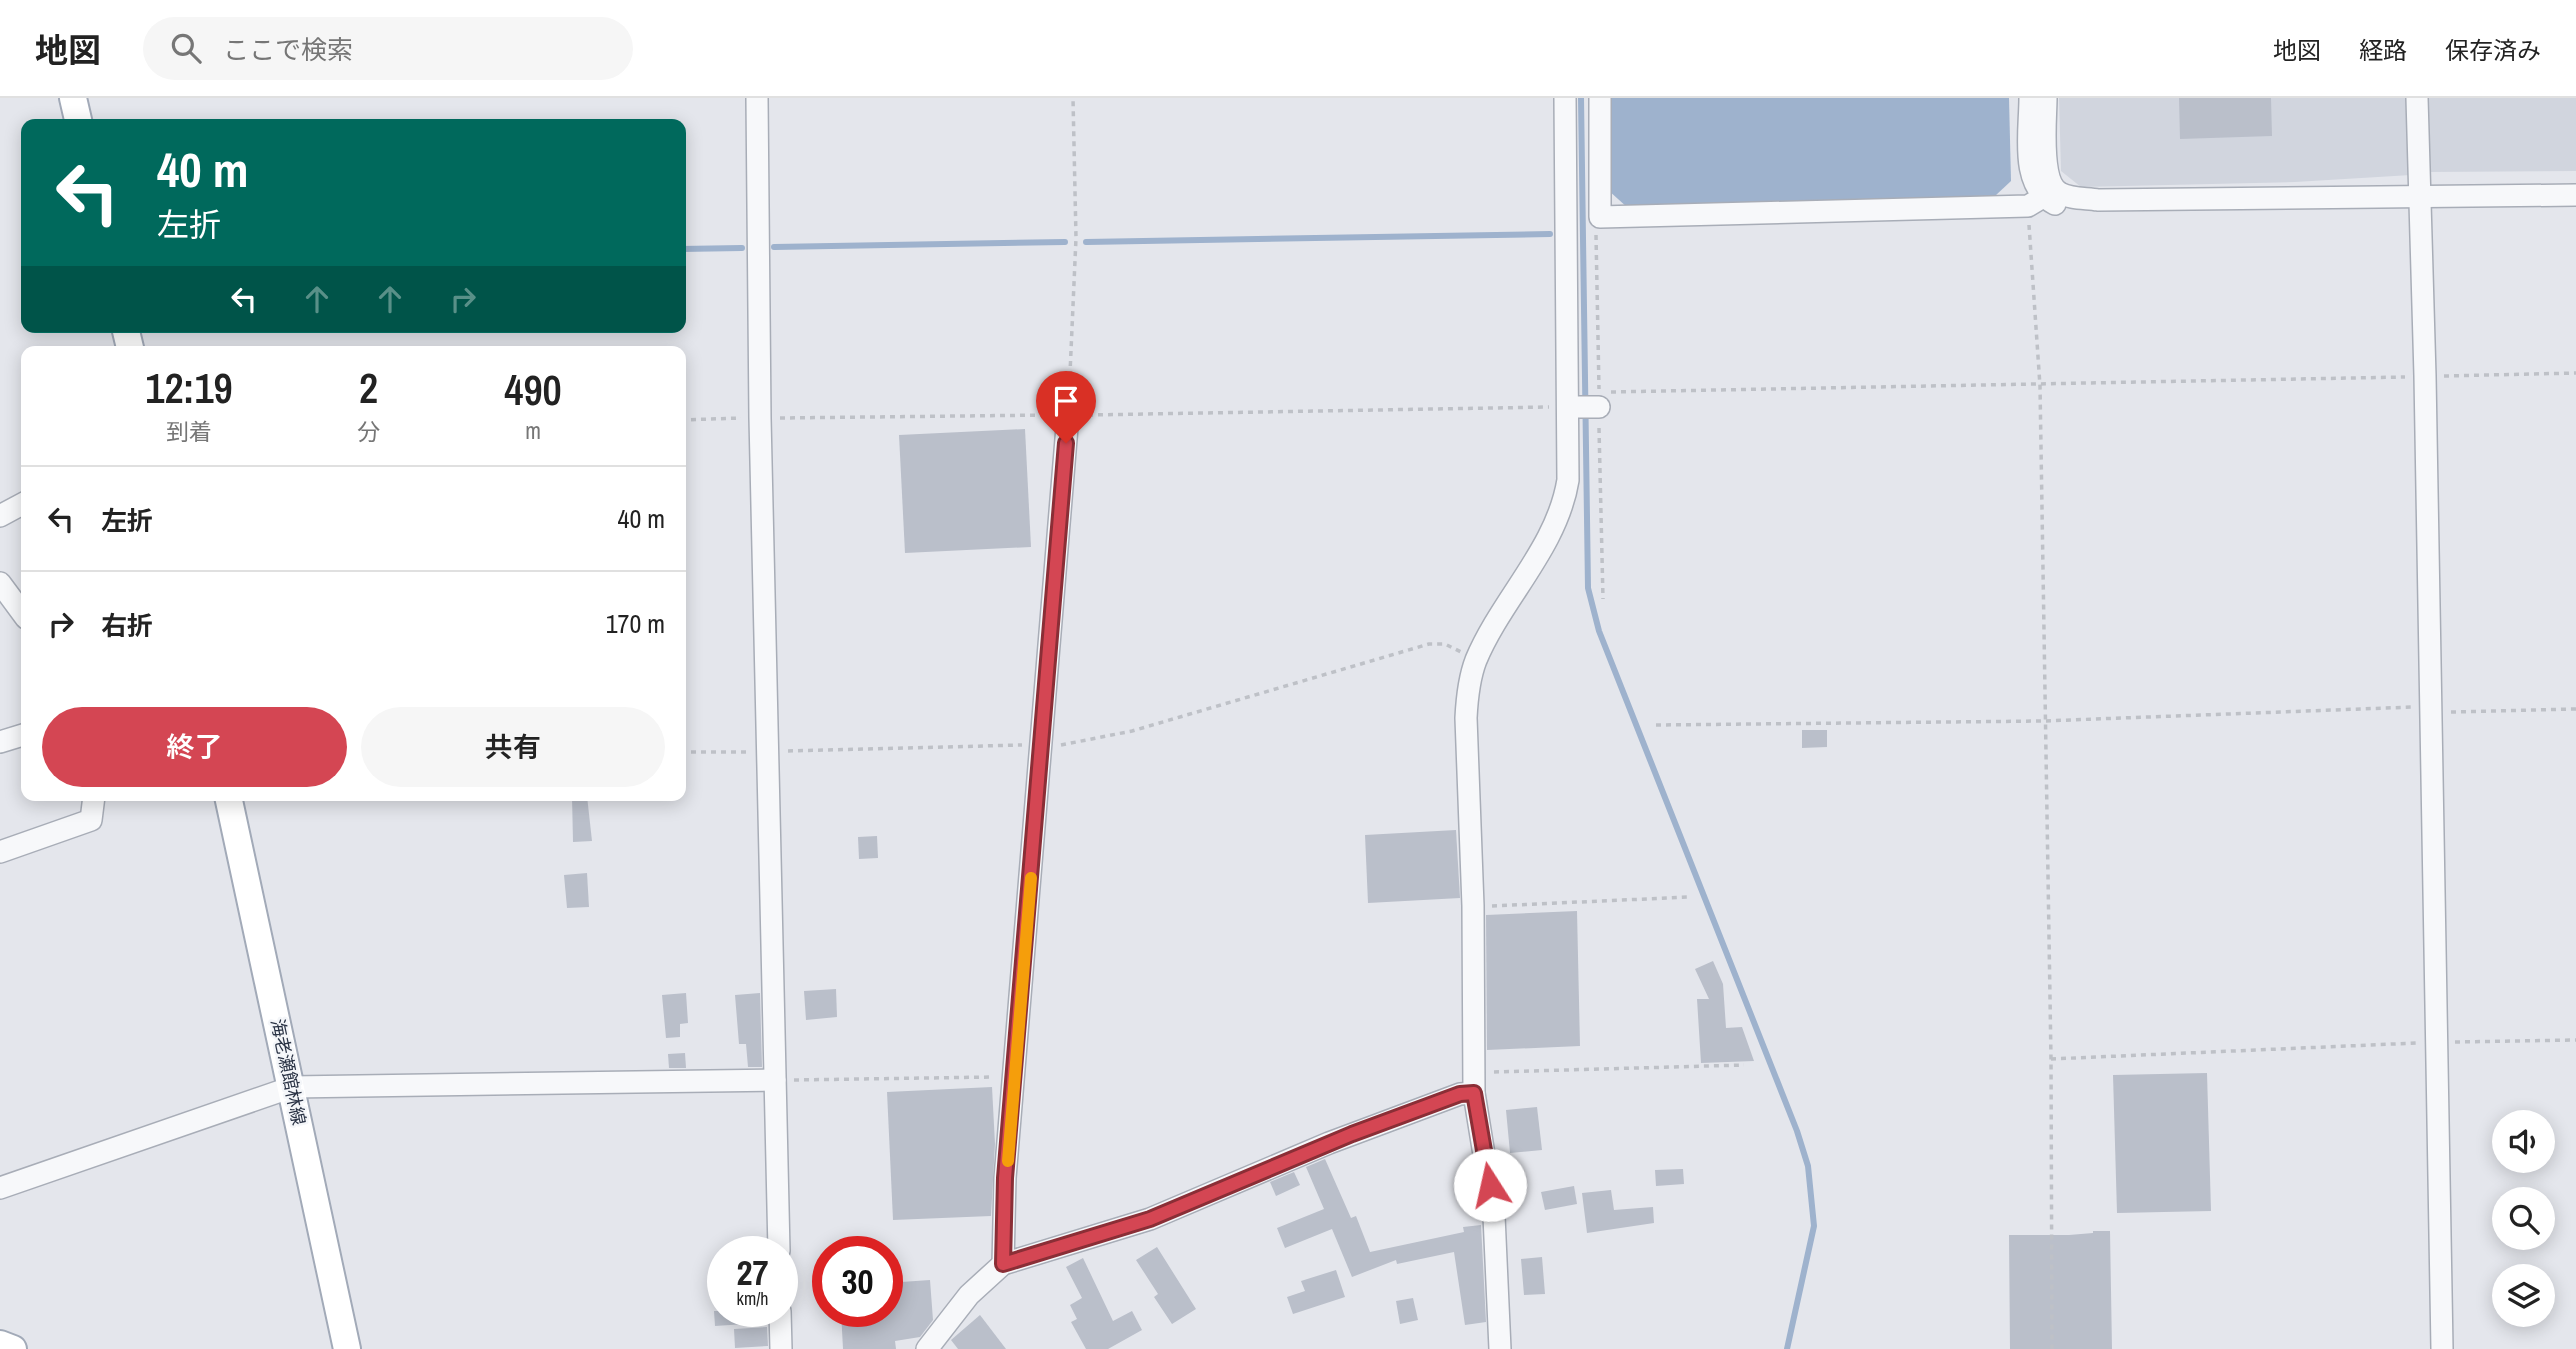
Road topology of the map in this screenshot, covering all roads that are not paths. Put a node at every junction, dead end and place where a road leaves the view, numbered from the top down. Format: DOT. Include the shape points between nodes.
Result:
graph roads {
  1 [pos="73,98"];
  2 [pos="757,98"];
  3 [pos="1565,98"];
  4 [pos="1600,98"];
  5 [pos="2030,98"];
  6 [pos="2046,98"];
  7 [pos="2417,98"];
  8 [pos="78,119"];
  9 [pos="2576,195"];
  10 [pos="2419,198"];
  11 [pos="2098,200"];
  12 [pos="2036,202"];
  13 [pos="1068,415"];
  14 [pos="21,505"];
  15 [pos="0,516"];
  16 [pos="0,583"];
  17 [pos="21,611"];
  18 [pos="21,736"];
  19 [pos="0,742"];
  20 [pos="93,801"];
  21 [pos="229,801"];
  22 [pos="0,852"];
  23 [pos="775,1080"];
  24 [pos="1474,1083"];
  25 [pos="292,1087"];
  26 [pos="0,1188"];
  27 [pos="779,1236"];
  28 [pos="1003,1264"];
  29 [pos="780,1327"];
  30 [pos="0,1344"];
  31 [pos="13,1349"];
  32 [pos="347,1349"];
  33 [pos="781,1349"];
  34 [pos="928,1349"];
  35 [pos="1500,1349"];
  36 [pos="2442,1349"];
  1 -- 8 [label="main road"];
  2 -- 23 [label="street"];
  3 -- 24 [label="street" via="1587,404 1556,524 1475,662 1468,692"];
  4 -- 12 [label="street" via="1600,217"];
  5 -- 12 [label="street"];
  6 -- 11 [label="street" via="2049,181 2060,193"];
  7 -- 10 [label="street"];
  9 -- 10 [label="street"];
  10 -- 11 [label="street"];
  10 -- 36 [label="street"];
  11 -- 12 [label="street" via="2068,206"];
  13 -- 28 [label="street"];
  14 -- 15 [label="street"];
  16 -- 17 [label="street"];
  18 -- 19 [label="street"];
  20 -- 22 [label="street" via="91,820"];
  21 -- 25 [label="main road, 海老瀬館林線"];
  23 -- 25 [label="street"];
  23 -- 27 [label="street"];
  24 -- 28 [label="street" via="1460,1094 1376,1124 1150,1219"];
  24 -- 35 [label="street" via="1494,1216"];
  25 -- 26 [label="street"];
  25 -- 32 [label="main road, 海老瀬館林線"];
  28 -- 34 [label="street" via="969,1295"];
  29 -- 33 [label="street"];
  30 -- 31 [label="main road"];
}
